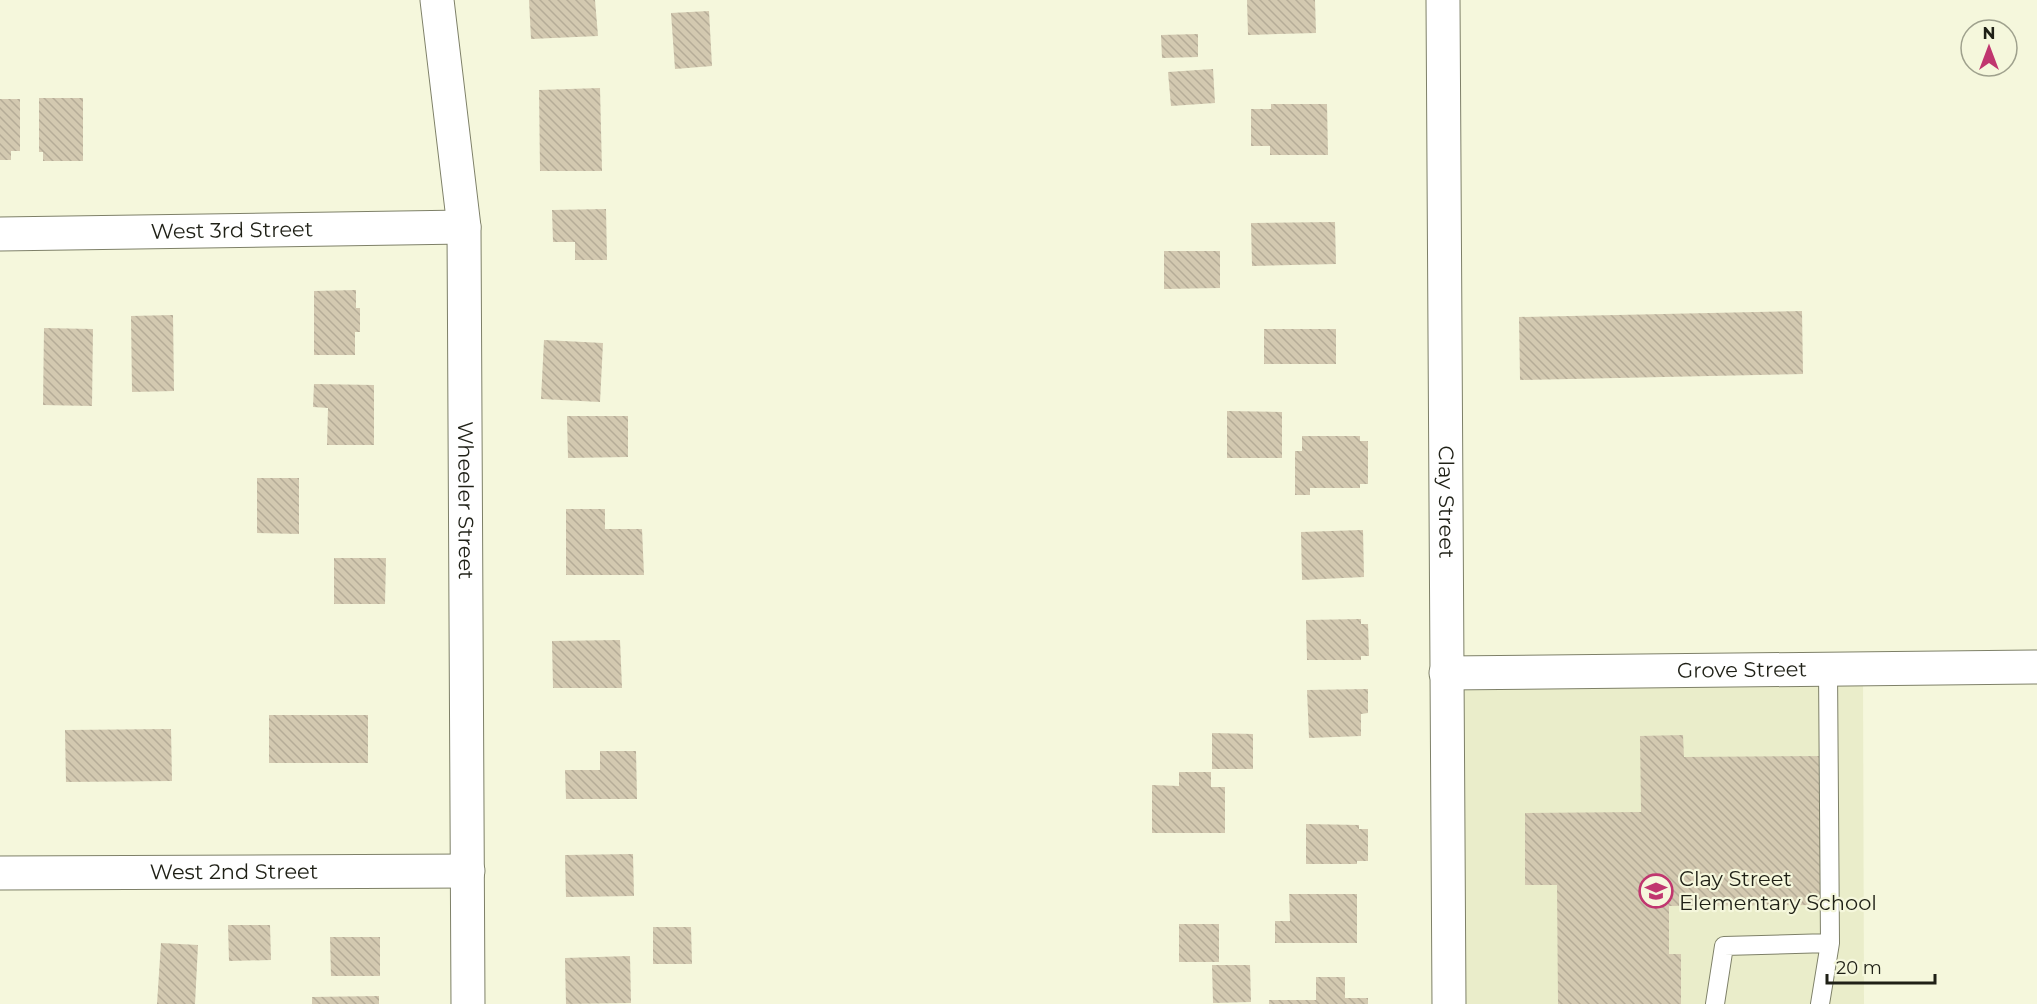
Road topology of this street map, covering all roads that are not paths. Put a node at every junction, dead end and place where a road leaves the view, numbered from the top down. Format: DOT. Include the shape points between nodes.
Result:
graph roads {
  1 [pos="437,0"];
  2 [pos="1443,0"];
  3 [pos="464,227"];
  4 [pos="0,234"];
  5 [pos="2037,667"];
  6 [pos="1828,668"];
  7 [pos="1446,673"];
  8 [pos="468,871"];
  9 [pos="0,873"];
  10 [pos="1830,943"];
  11 [pos="468,1004"];
  12 [pos="1449,1004"];
  13 [pos="1715,1004"];
  14 [pos="1820,1004"];
  1 -- 3 [label="street, Wheeler Street"];
  2 -- 7 [label="street, Clay Street"];
  3 -- 4 [label="street, West 3rd Street"];
  3 -- 8 [label="street, Wheeler Street"];
  5 -- 6 [label="street, Grove Street"];
  6 -- 7 [label="street, Grove Street"];
  6 -- 10 [label="lane"];
  7 -- 12 [label="street, Clay Street"];
  8 -- 9 [label="street, West 2nd Street"];
  8 -- 11 [label="street, Wheeler Street"];
  10 -- 13 [label="lane" via="1724,946"];
  10 -- 14 [label="lane"];
}
